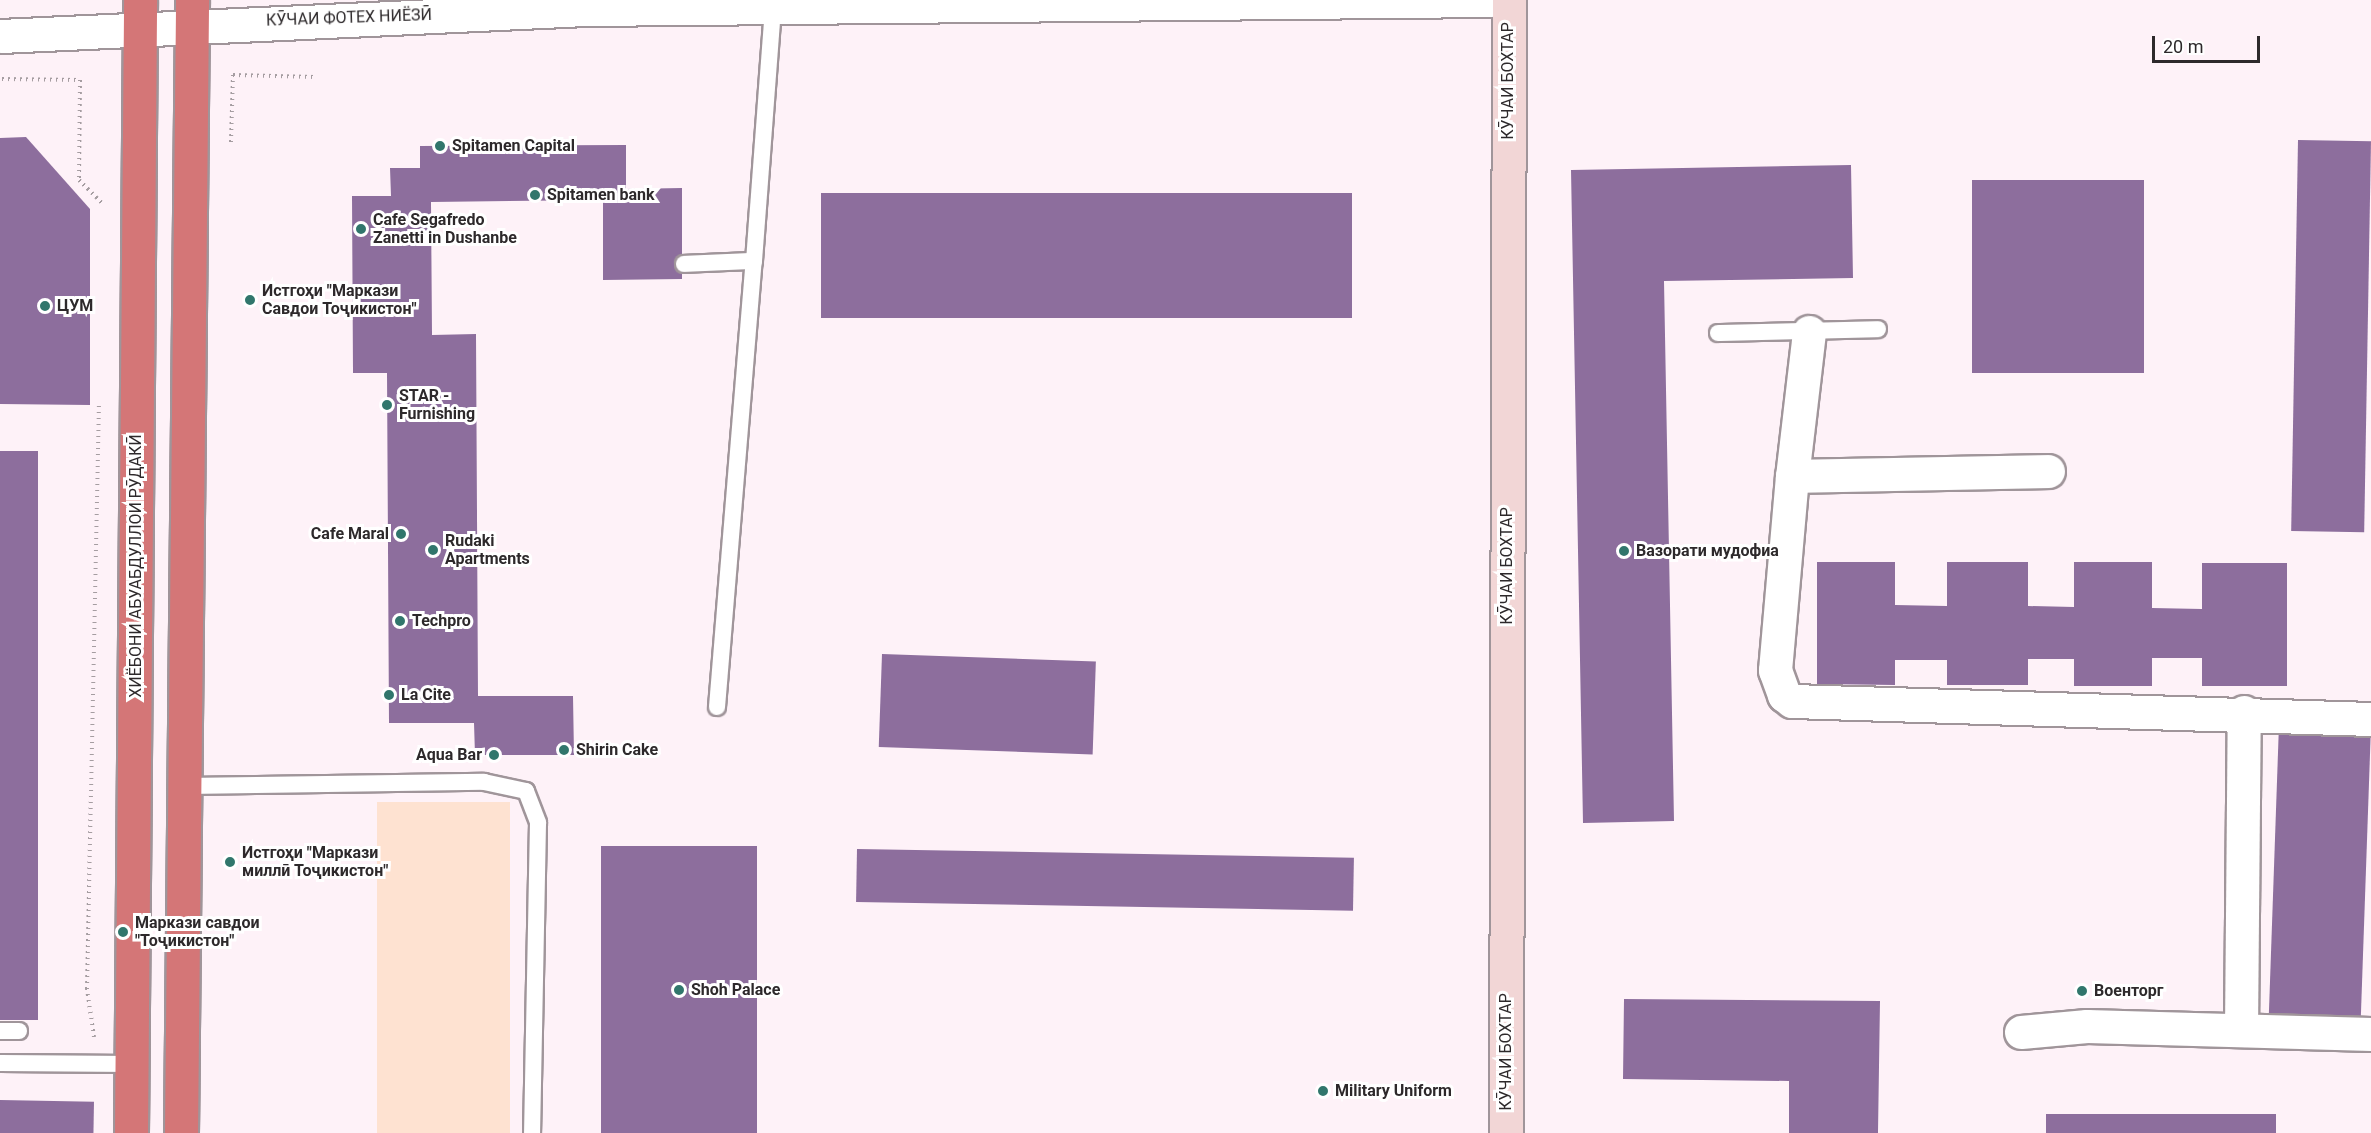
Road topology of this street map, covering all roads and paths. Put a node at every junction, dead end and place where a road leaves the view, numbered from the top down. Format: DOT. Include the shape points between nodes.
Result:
graph roads {
  1 [pos="1491,0"];
  2 [pos="1509,0"];
  3 [pos="1262,1"];
  4 [pos="773,6"];
  5 [pos="191,12"];
  6 [pos="140,14"];
  7 [pos="0,36"];
  8 [pos="315,77"];
  9 [pos="2,79"];
  10 [pos="231,142"];
  11 [pos="104,213"];
  12 [pos="754,261"];
  13 [pos="684,264"];
  14 [pos="1878,329"];
  15 [pos="1809,332"];
  16 [pos="1718,333"];
  17 [pos="99,400"];
  18 [pos="2048,471"];
  19 [pos="1792,476"];
  20 [pos="717,706"];
  21 [pos="2244,712"];
  22 [pos="2371,719"];
  23 [pos="186,786"];
  24 [pos="2241,1030"];
  25 [pos="0,1031"];
  26 [pos="19,1031"];
  27 [pos="2021,1032"];
  28 [pos="2371,1034"];
  29 [pos="0,1063"];
  30 [pos="98,1064"];
  31 [pos="132,1064"];
  32 [pos="132,1133"];
  33 [pos="181,1133"];
  34 [pos="532,1133"];
  35 [pos="1506,1133"];
  1 -- 3 [label="street, КӮЧАИ ФОТЕХ НИЁЗӢ"];
  2 -- 35 [label="street, КӮЧАИ БОХТАР"];
  3 -- 4 [label="street, КӮЧАИ ФОТЕХ НИЁЗӢ"];
  4 -- 5 [label="street, КӮЧАИ ФОТЕХ НИЁЗӢ"];
  4 -- 12 [label="lane"];
  5 -- 6 [label="street, КӮЧАИ ФОТЕХ НИЁЗӢ"];
  5 -- 23 [label="highway"];
  6 -- 7 [label="street, КӮЧАИ ФОТЕХ НИЁЗӢ"];
  6 -- 31 [label="highway, ХИЁБОНИ АБУАБДУЛЛОИ РӮДАКӢ"];
  8 -- 10 [label="path" via="233,75"];
  9 -- 11 [label="path" via="80,80 79,180 102,202"];
  12 -- 13 [label="lane"];
  12 -- 20 [label="lane"];
  14 -- 15 [label="lane"];
  15 -- 16 [label="lane"];
  15 -- 19 [label="street"];
  17 -- 30 [label="path" via="87,989"];
  18 -- 19 [label="street"];
  19 -- 21 [label="street" via="1775,670 1784,695 1792,701"];
  21 -- 22 [label="street"];
  21 -- 24 [label="street"];
  23 -- 33 [label="highway"];
  23 -- 34 [label="lane" via="484,782 526,791 538,823"];
  24 -- 27 [label="street" via="2087,1026"];
  24 -- 28 [label="street"];
  25 -- 26 [label="lane"];
  29 -- 30 [label="lane"];
  30 -- 31 [label="lane"];
  31 -- 32 [label="highway, ХИЁБОНИ АБУАБДУЛЛОИ РӮДАКӢ"];
}
